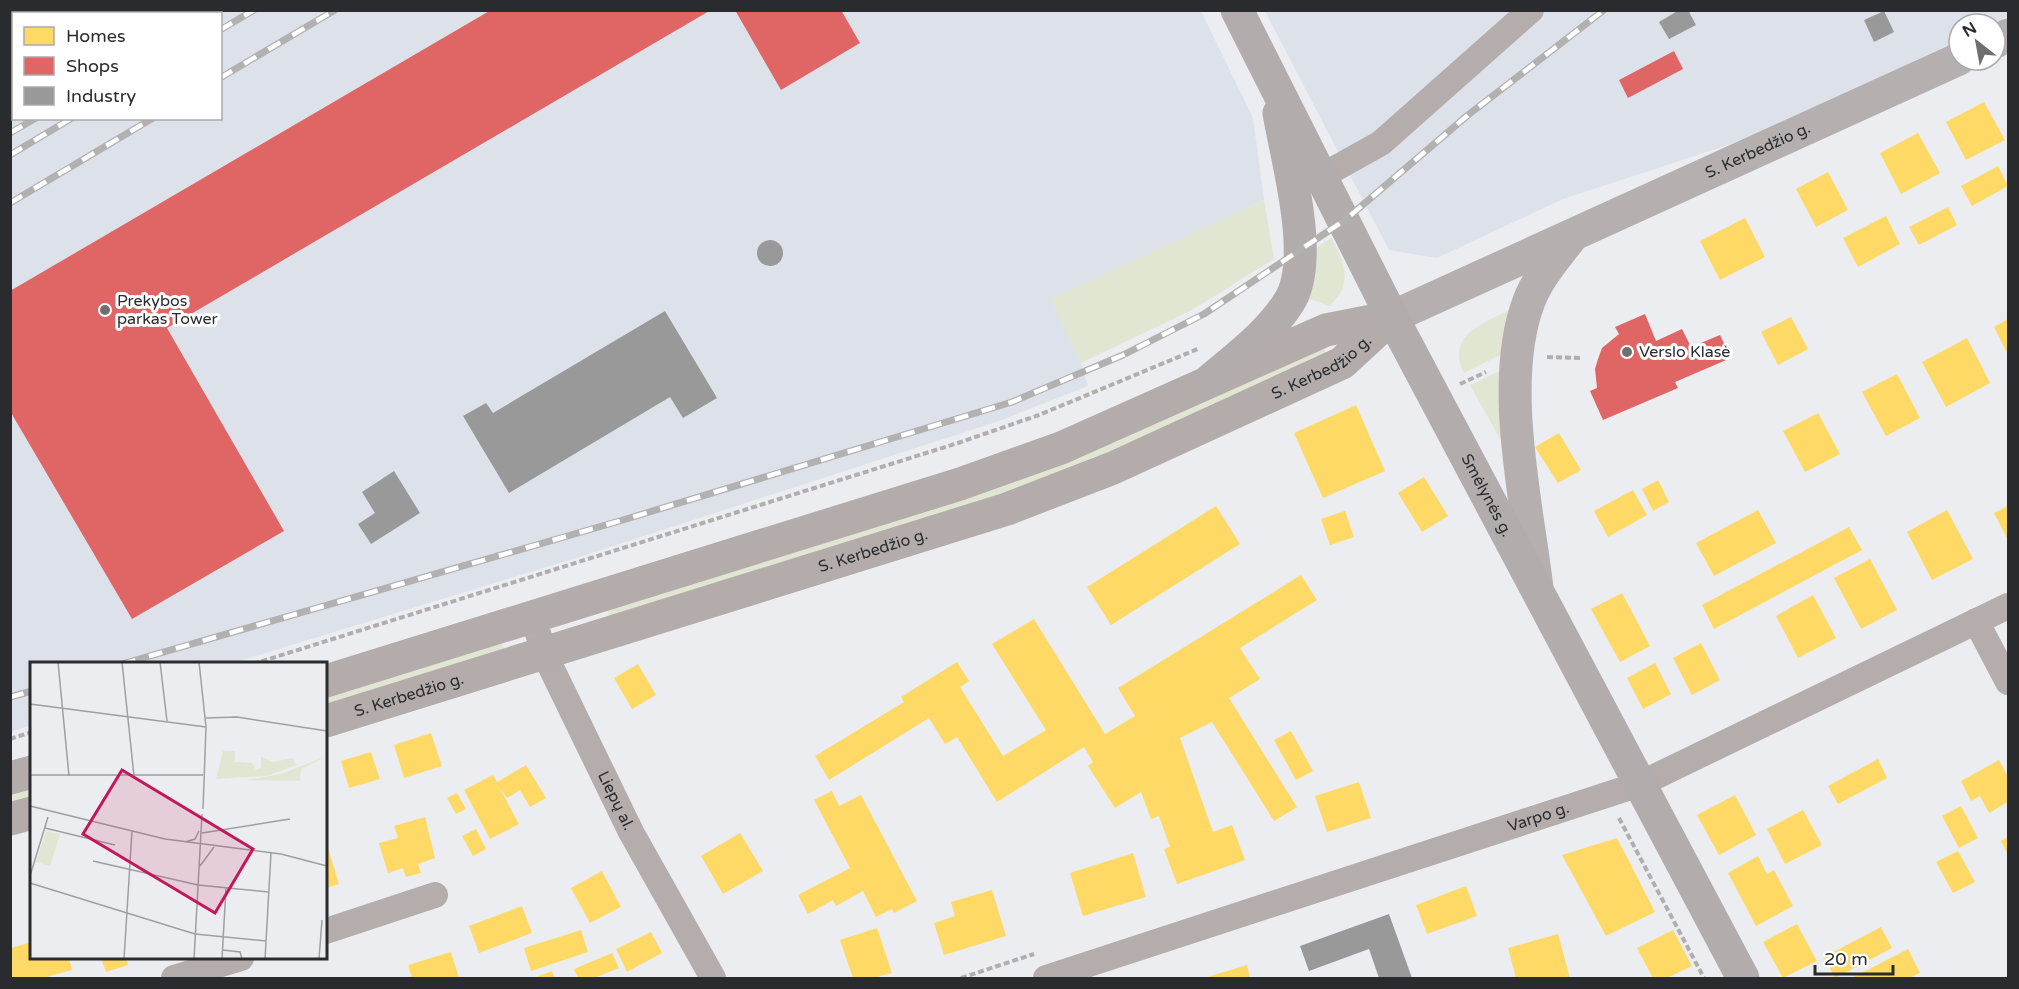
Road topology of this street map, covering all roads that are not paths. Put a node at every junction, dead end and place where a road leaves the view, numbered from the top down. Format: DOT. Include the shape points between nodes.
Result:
graph roads {
  1 [pos="1237,10"];
  2 [pos="1531,10"];
  3 [pos="1947,64"];
  4 [pos="1275,88"];
  5 [pos="1322,176"];
  6 [pos="1573,234"];
  7 [pos="1392,317"];
  8 [pos="1208,382"];
  9 [pos="1537,588"];
  10 [pos="2008,606"];
  11 [pos="533,617"];
  12 [pos="1976,621"];
  13 [pos="544,653"];
  14 [pos="327,681"];
  15 [pos="2008,682"];
  16 [pos="327,721"];
  17 [pos="30,773"];
  18 [pos="10,778"];
  19 [pos="1640,784"];
  20 [pos="30,814"];
  21 [pos="10,819"];
  22 [pos="435,895"];
  23 [pos="327,931"];
  24 [pos="235,959"];
  25 [pos="174,978"];
  26 [pos="713,978"];
  27 [pos="1046,978"];
  28 [pos="1743,978"];
  1 -- 4 [label="highway, Smėlynės g."];
  2 -- 5 [label="street" via="1381,143"];
  3 -- 6 [label="main road, S. Kerbedžio g."];
  4 -- 5 [label="highway, Smėlynės g."];
  4 -- 8 [label="highway" via="1299,220 1297,285 1290,301 1266,331"];
  5 -- 7 [label="highway, Smėlynės g."];
  6 -- 7 [label="main road, S. Kerbedžio g."];
  6 -- 9 [label="main road" via="1539,280 1530,300 1518,357 1517,434"];
  7 -- 8 [label="main road, S. Kerbedžio g." via="1326,330"];
  7 -- 9 [label="highway, Smėlynės g."];
  7 -- 13 [label="main road, S. Kerbedžio g." via="1342,363 1102,472 996,513"];
  8 -- 11 [label="main road, S. Kerbedžio g." via="1061,448 960,484"];
  9 -- 19 [label="highway, Smėlynės g."];
  10 -- 12 [label="street, Varpo g."];
  11 -- 13 [label="street, Liepų al."];
  11 -- 14 [label="main road, S. Kerbedžio g."];
  12 -- 15 [label="street"];
  12 -- 19 [label="street, Varpo g."];
  13 -- 16 [label="main road, S. Kerbedžio g."];
  13 -- 26 [label="street, Liepų al." via="631,832"];
  17 -- 18 [label="main road"];
  19 -- 27 [label="street, Varpo g."];
  19 -- 28 [label="highway, Smėlynės g."];
  20 -- 21 [label="main road"];
  22 -- 23 [label="street"];
  24 -- 25 [label="street"];
}
